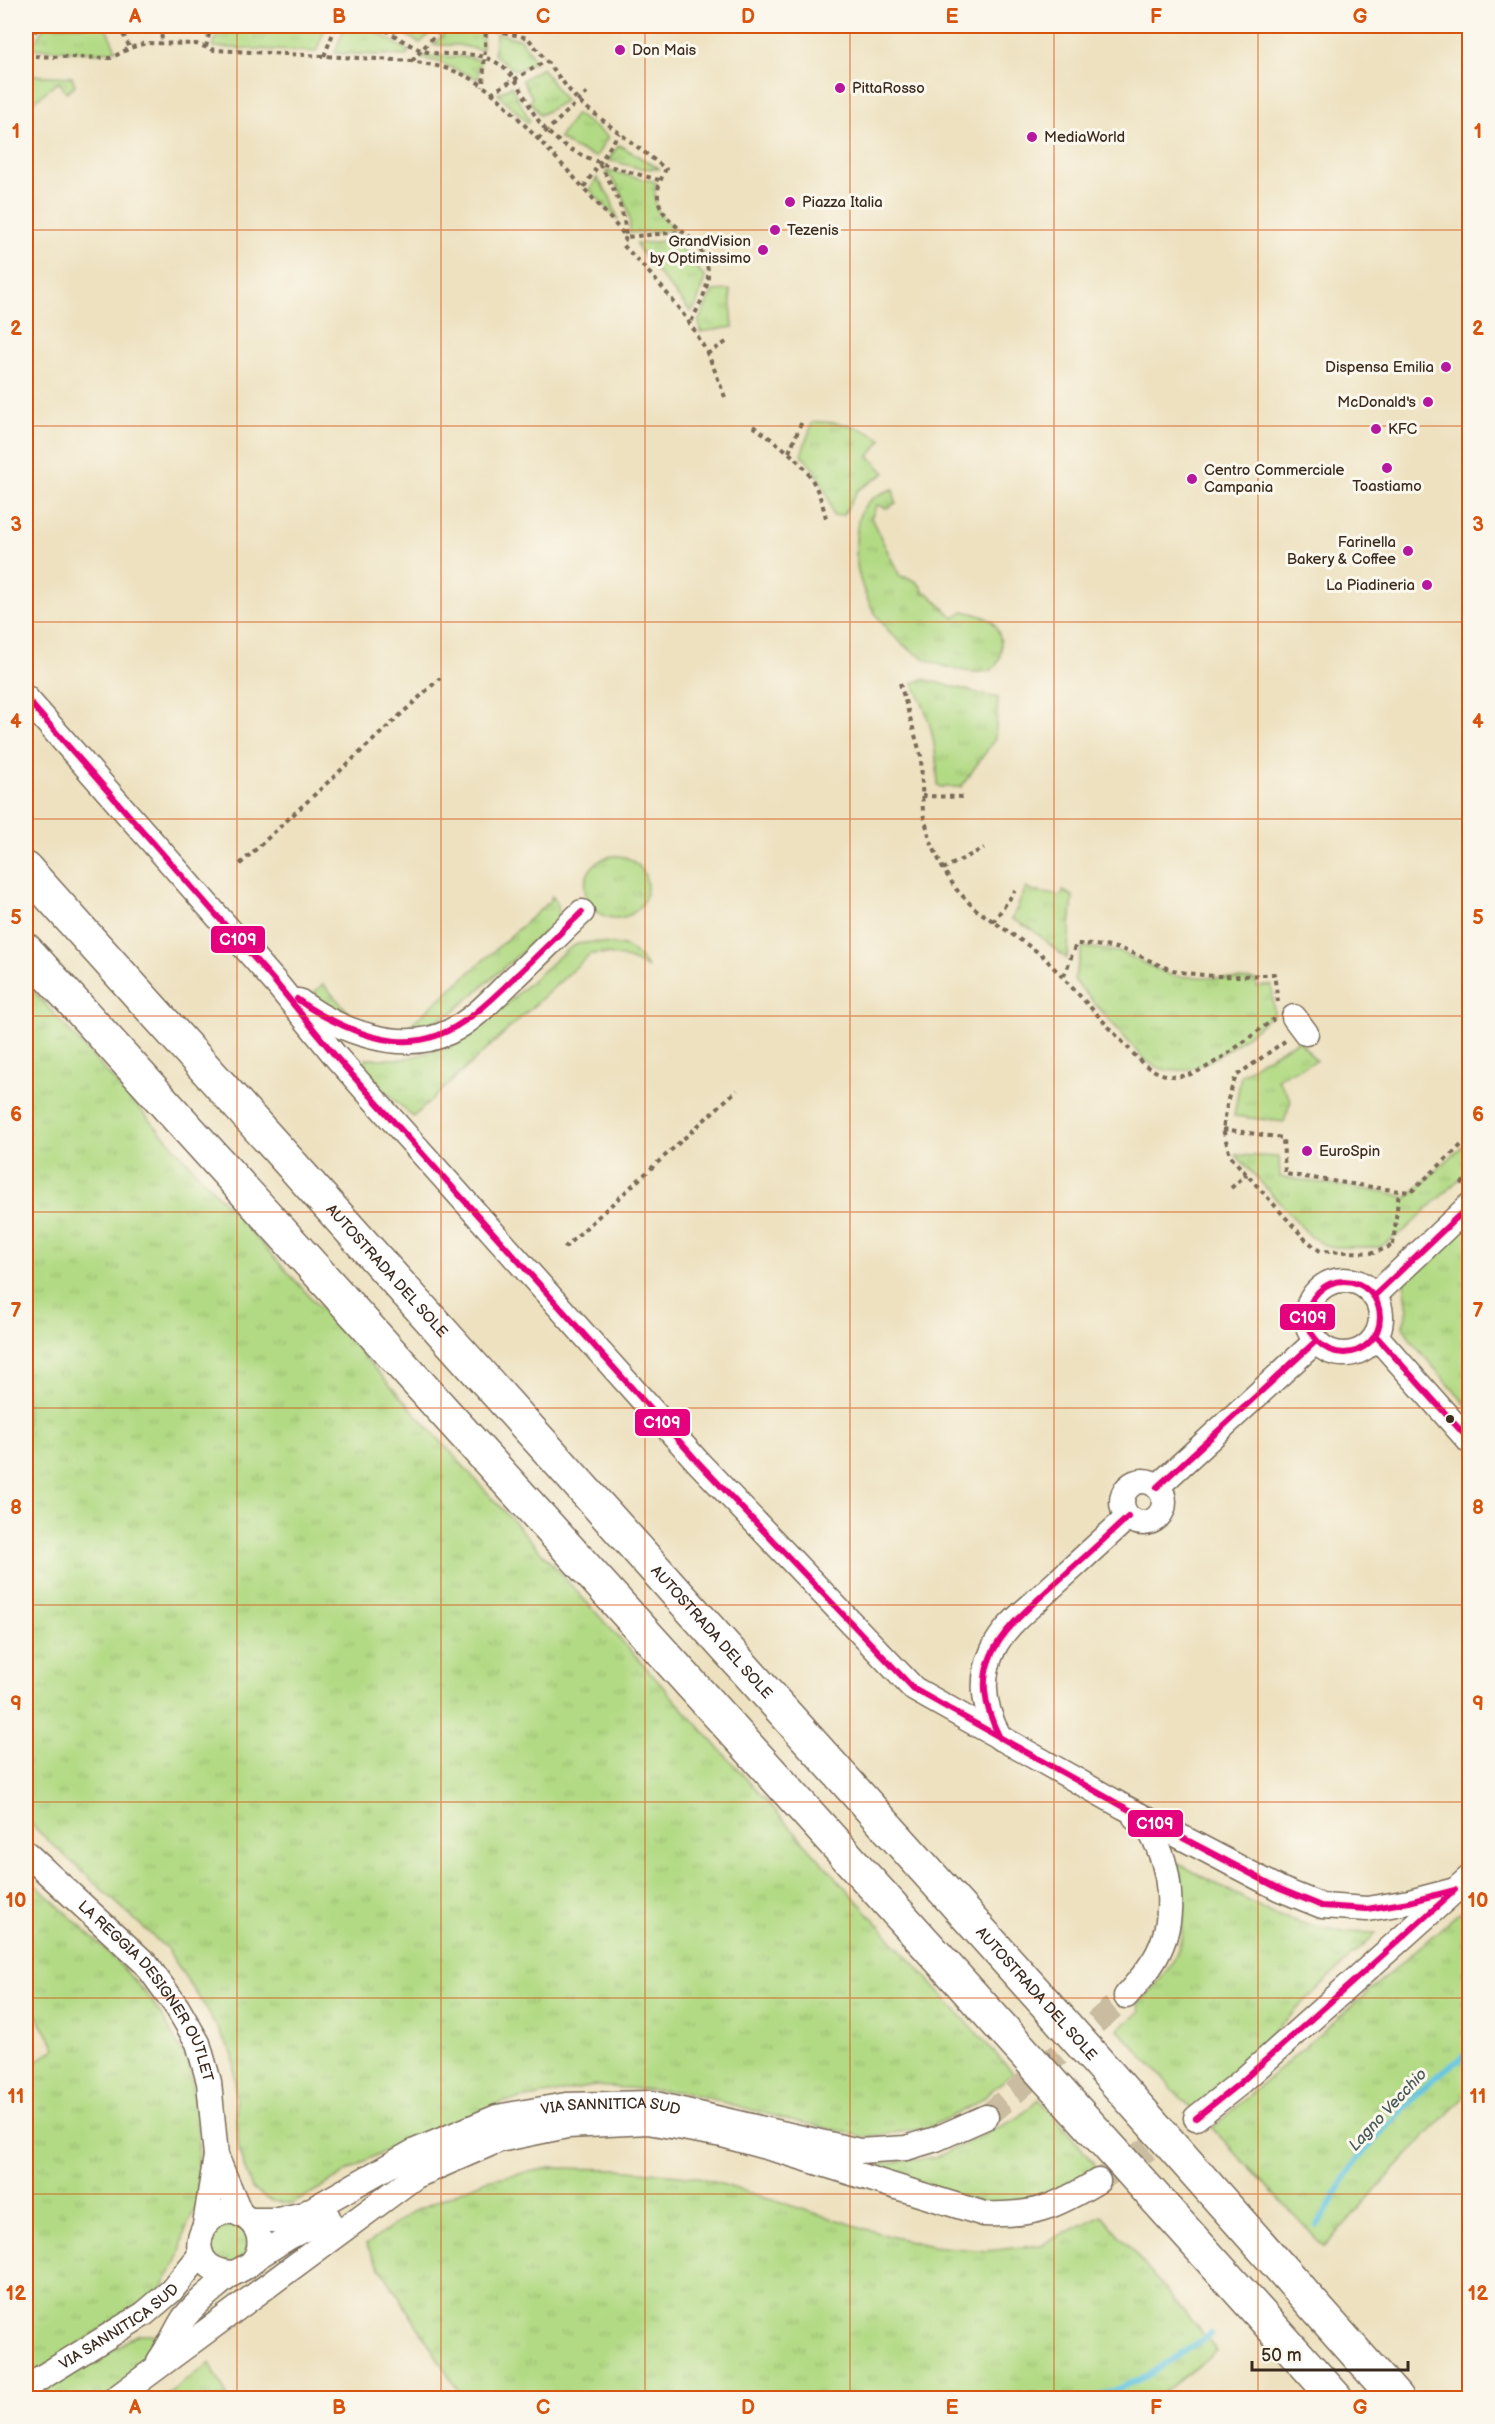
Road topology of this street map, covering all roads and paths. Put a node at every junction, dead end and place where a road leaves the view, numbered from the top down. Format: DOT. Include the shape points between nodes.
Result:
graph roads {
  1 [pos="38,26"];
  2 [pos="118,26"];
  3 [pos="161,26"];
  4 [pos="211,26"];
  5 [pos="336,26"];
  6 [pos="377,26"];
  7 [pos="443,26"];
  8 [pos="484,27"];
  9 [pos="162,43"];
  10 [pos="206,47"];
  11 [pos="26,48"];
  12 [pos="130,48"];
  13 [pos="422,50"];
  14 [pos="26,56"];
  15 [pos="324,56"];
  16 [pos="485,56"];
  17 [pos="546,61"];
  18 [pos="411,62"];
  19 [pos="514,79"];
  20 [pos="483,87"];
  21 [pos="490,93"];
  22 [pos="586,93"];
  23 [pos="578,101"];
  24 [pos="547,130"];
  25 [pos="619,133"];
  26 [pos="538,139"];
  27 [pos="599,164"];
  28 [pos="660,180"];
  29 [pos="584,187"];
  30 [pos="681,232"];
  31 [pos="626,237"];
  32 [pos="690,324"];
  33 [pos="728,341"];
  34 [pos="707,354"];
  35 [pos="725,396"];
  36 [pos="803,418"];
  37 [pos="753,426"];
  38 [pos="789,452"];
  39 [pos="826,518"];
  40 [pos="441,678"];
  41 [pos="900,683"];
  42 [pos="26,698"];
  43 [pos="922,796"];
  44 [pos="965,797"];
  45 [pos="984,848"];
  46 [pos="240,864"];
  47 [pos="26,869"];
  48 [pos="943,869"];
  49 [pos="1015,891"];
  50 [pos="582,912"];
  51 [pos="993,922"];
  52 [pos="26,950"];
  53 [pos="1064,976"];
  54 [pos="276,983"];
  55 [pos="1293,1019"];
  56 [pos="737,1090"];
  57 [pos="1223,1129"];
  58 [pos="1470,1137"];
  59 [pos="1247,1174"];
  60 [pos="1470,1176"];
  61 [pos="1231,1188"];
  62 [pos="1399,1191"];
  63 [pos="1461,1198"];
  64 [pos="1401,1238"];
  65 [pos="1393,1245"];
  66 [pos="564,1248"];
  67 [pos="1374,1296"];
  68 [pos="1376,1336"];
  69 [pos="1316,1341"];
  70 [pos="1470,1442"];
  71 [pos="1000,1738"];
  72 [pos="1124,1807"];
  73 [pos="26,1853"];
  74 [pos="1462,1883"];
  75 [pos="1126,1996"];
  76 [pos="986,2117"];
  77 [pos="1196,2118"];
  78 [pos="216,2156"];
  79 [pos="1098,2181"];
  80 [pos="373,2207"];
  81 [pos="245,2217"];
  82 [pos="205,2226"];
  83 [pos="201,2254"];
  84 [pos="256,2257"];
  85 [pos="233,2273"];
  86 [pos="148,2375"];
  87 [pos="26,2387"];
  88 [pos="116,2398"];
  89 [pos="1336,2398"];
  90 [pos="1396,2398"];
  1 -- 11 [label="path"];
  2 -- 12 [label="path"];
  3 -- 9 [label="path"];
  4 -- 10 [label="path"];
  5 -- 15 [label="path"];
  6 -- 13 [label="path"];
  7 -- 13 [label="path"];
  8 -- 16 [label="path"];
  8 -- 17 [label="path" via="528,38"];
  9 -- 10 [label="path"];
  9 -- 12 [label="path"];
  10 -- 15 [label="path"];
  12 -- 14 [label="path" via="111,58"];
  13 -- 16 [label="path"];
  13 -- 18 [label="path"];
  15 -- 18 [label="path"];
  16 -- 19 [label="path"];
  16 -- 20 [label="path"];
  17 -- 19 [label="path"];
  17 -- 23 [label="path"];
  18 -- 20 [label="path" via="443,67"];
  19 -- 21 [label="path"];
  19 -- 24 [label="path"];
  20 -- 21 [label="path"];
  21 -- 26 [label="path"];
  22 -- 23 [label="path"];
  23 -- 24 [label="path"];
  23 -- 25 [label="path"];
  24 -- 26 [label="path"];
  24 -- 27 [label="path" via="561,143"];
  25 -- 27 [label="path"];
  25 -- 28 [label="path" via="666,169"];
  26 -- 29 [label="path"];
  27 -- 28 [label="path"];
  27 -- 29 [label="path"];
  27 -- 31 [label="path" via="619,200"];
  28 -- 30 [label="path" via="658,202 662,212"];
  29 -- 31 [label="path"];
  30 -- 31 [label="path"];
  30 -- 32 [label="path" via="700,247 708,268 703,296"];
  31 -- 32 [label="path" via="623,245"];
  32 -- 34 [label="path"];
  33 -- 34 [label="path"];
  34 -- 35 [label="path"];
  36 -- 38 [label="path"];
  37 -- 38 [label="path"];
  38 -- 39 [label="path" via="811,475"];
  40 -- 46 [label="path"];
  41 -- 43 [label="path" via="921,756"];
  42 -- 54 [label="street"];
  43 -- 44 [label="path"];
  43 -- 48 [label="path" via="931,842"];
  45 -- 48 [label="path"];
  47 -- 90 [label="highway, AUTOSTRADA DEL SOLE"];
  48 -- 51 [label="path" via="956,889"];
  49 -- 51 [label="path"];
  50 -- 54 [label="street" via="479,1012 448,1033 411,1042 366,1036 312,1011"];
  51 -- 53 [label="path" via="1042,955"];
  52 -- 89 [label="highway"];
  53 -- 55 [label="path" via="1142,1063 1160,1074 1186,1076 1197,1072"];
  53 -- 55 [label="path" via="1076,944 1120,949 1189,974 1274,974"];
  54 -- 71 [label="street" via="337,1058 698,1462 914,1689"];
  55 -- 57 [label="path" via="1236,1076"];
  56 -- 66 [label="path"];
  57 -- 59 [label="path" via="1230,1156"];
  57 -- 62 [label="path" via="1284,1138 1285,1174"];
  58 -- 62 [label="path" via="1411,1192"];
  59 -- 61 [label="path"];
  59 -- 65 [label="path" via="1320,1251 1374,1253"];
  60 -- 63 [label="path"];
  62 -- 65 [label="path"];
  63 -- 67 [label="street"];
  64 -- 65 [label="path"];
  67 -- 68 [label="street" via="1381,1315"];
  67 -- 69 [label="street" via="1365,1287 1345,1281 1323,1287 1307,1312 1310,1333"];
  68 -- 69 [label="street" via="1368,1345 1347,1354 1324,1349"];
  68 -- 70 [label="street"];
  69 -- 71 [label="street" via="1157,1487 1164,1499 1156,1518 1139,1523 1128,1517 1011,1624 993,1649 984,1698 989,1719"];
  71 -- 72 [label="street"];
  72 -- 74 [label="street" via="1280,1889 1322,1906 1367,1909 1409,1902"];
  72 -- 75 [label="street" via="1151,1832 1169,1887 1167,1926 1159,1951"];
  73 -- 78 [label="street, LA REGGIA DESIGNER OUTLET" via="146,1964 177,2007 198,2043 209,2082"];
  74 -- 77 [label="street"];
  76 -- 81 [label="street, VIA SANNITICA SUD" via="906,2148 859,2151 651,2103 566,2105 497,2117 415,2151 304,2214 278,2220"];
  78 -- 81 [label="street, LA REGGIA DESIGNER OUTLET"];
  78 -- 82 [label="street, LA REGGIA DESIGNER OUTLET"];
  79 -- 80 [label="street, VIA SANNITICA SUD" via="1041,2211 984,2214 722,2135 648,2122 567,2126 499,2140 416,2176"];
  80 -- 84 [label="street, VIA SANNITICA SUD" via="331,2216"];
  80 -- 86 [label="street, VIA SANNITICA SUD"];
  81 -- 82 [label="street, VIA SANNITICA SUD" via="221,2214"];
  81 -- 84 [label="street" via="259,2237"];
  82 -- 83 [label="street" via="199,2244"];
  83 -- 85 [label="street" via="214,2269"];
  83 -- 87 [label="street, VIA SANNITICA SUD" via="171,2291 144,2314"];
  84 -- 85 [label="street, VIA SANNITICA SUD" via="251,2265"];
  85 -- 86 [label="street, VIA SANNITICA SUD" via="195,2304"];
  86 -- 88 [label="street, VIA SANNITICA SUD"];
}
